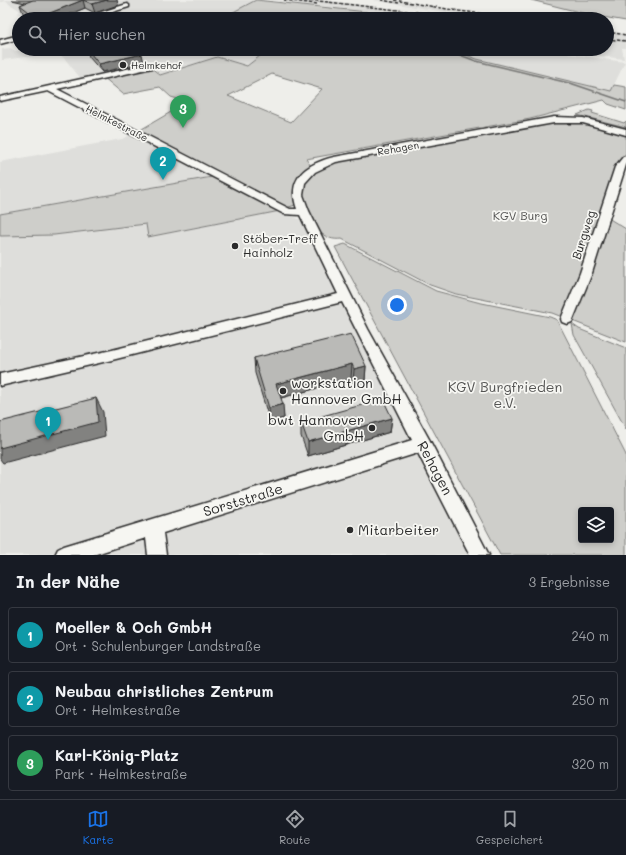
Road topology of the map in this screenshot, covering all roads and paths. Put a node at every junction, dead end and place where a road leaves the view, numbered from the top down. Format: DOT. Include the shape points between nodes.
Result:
graph roads {
  1 [pos="127,6"];
  2 [pos="106,12"];
  3 [pos="12,39"];
  4 [pos="0,42"];
  5 [pos="149,66"];
  6 [pos="49,88"];
  7 [pos="0,99"];
  8 [pos="626,132"];
  9 [pos="626,159"];
  10 [pos="304,212"];
  11 [pos="346,297"];
  12 [pos="567,319"];
  13 [pos="0,380"];
  14 [pos="423,444"];
  15 [pos="153,528"];
  16 [pos="64,555"];
  17 [pos="157,555"];
  18 [pos="480,555"];
  1 -- 2 [label="street"];
  3 -- 4 [label="street"];
  5 -- 6 [label="street"];
  6 -- 7 [label="street"];
  6 -- 10 [label="street, Helmkestraße" via="288,212"];
  8 -- 10 [label="street, Rehagen" via="590,122 567,119 334,160 313,169 301,181 298,193"];
  9 -- 12 [label="street, Burgweg" via="620,167 586,273"];
  10 -- 11 [label="street, Rehagen"];
  11 -- 13 [label="street"];
  11 -- 14 [label="street, Rehagen"];
  14 -- 15 [label="street, Sorststraße"];
  14 -- 18 [label="street, Rehagen"];
  15 -- 16 [label="street, Sorststraße"];
  15 -- 17 [label="street"];
}
